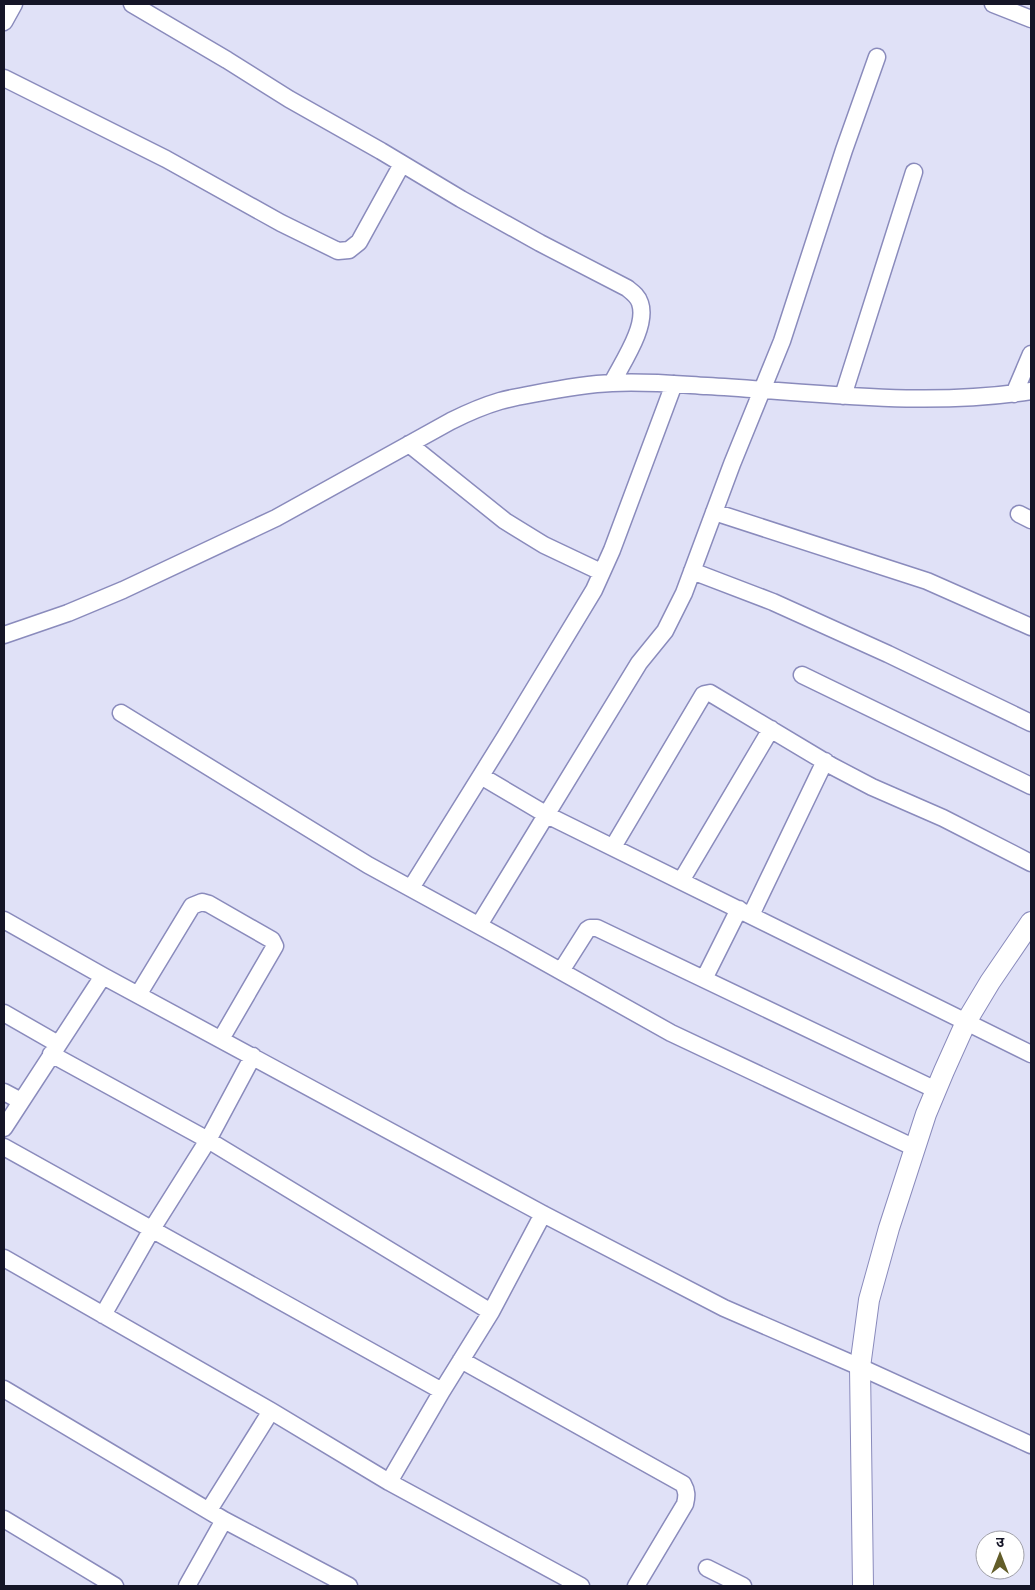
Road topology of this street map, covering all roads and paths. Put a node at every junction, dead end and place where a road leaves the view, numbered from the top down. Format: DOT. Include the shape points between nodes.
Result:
graph roads {
  1 [pos="14,4"];
  2 [pos="132,4"];
  3 [pos="993,4"];
  4 [pos="1031,19"];
  5 [pos="4,22"];
  6 [pos="877,57"];
  7 [pos="4,78"];
  8 [pos="402,164"];
  9 [pos="914,172"];
  10 [pos="1031,354"];
  11 [pos="612,383"];
  12 [pos="674,384"];
  13 [pos="761,389"];
  14 [pos="1031,391"];
  15 [pos="1014,394"];
  16 [pos="843,396"];
  17 [pos="409,444"];
  18 [pos="714,512"];
  19 [pos="692,571"];
  20 [pos="602,572"];
  21 [pos="1031,627"];
  22 [pos="4,635"];
  23 [pos="802,675"];
  24 [pos="121,713"];
  25 [pos="1031,723"];
  26 [pos="771,729"];
  27 [pos="825,761"];
  28 [pos="481,776"];
  29 [pos="1031,786"];
  30 [pos="547,814"];
  31 [pos="613,847"];
  32 [pos="1031,863"];
  33 [pos="682,881"];
  34 [pos="411,888"];
  35 [pos="745,912"];
  36 [pos="4,920"];
  37 [pos="1031,922"];
  38 [pos="479,925"];
  39 [pos="561,971"];
  40 [pos="103,976"];
  41 [pos="704,979"];
  42 [pos="138,995"];
  43 [pos="4,1013"];
  44 [pos="966,1022"];
  45 [pos="221,1039"];
  46 [pos="54,1049"];
  47 [pos="1031,1054"];
  48 [pos="253,1056"];
  49 [pos="936,1090"];
  50 [pos="4,1092"];
  51 [pos="21,1101"];
  52 [pos="4,1128"];
  53 [pos="208,1140"];
  54 [pos="4,1147"];
  55 [pos="915,1148"];
  56 [pos="543,1214"];
  57 [pos="152,1229"];
  58 [pos="4,1258"];
  59 [pos="491,1312"];
  60 [pos="103,1315"];
  61 [pos="460,1360"];
  62 [pos="860,1367"];
  63 [pos="4,1389"];
  64 [pos="442,1391"];
  65 [pos="271,1411"];
  66 [pos="1031,1445"];
  67 [pos="389,1482"];
  68 [pos="209,1510"];
  69 [pos="4,1519"];
  70 [pos="224,1520"];
  71 [pos="707,1568"];
  72 [pos="115,1586"];
  73 [pos="187,1586"];
  74 [pos="349,1586"];
  75 [pos="581,1586"];
  76 [pos="636,1586"];
  77 [pos="743,1586"];
  78 [pos="863,1586"];
  1 -- 5 [label="street"];
  2 -- 8 [label="street"];
  3 -- 4 [label="street"];
  6 -- 13 [label="street" via="782,341"];
  7 -- 8 [label="street" via="166,159 338,251 349,250 359,242"];
  8 -- 11 [label="street" via="635,294 642,313 638,329"];
  9 -- 16 [label="street"];
  10 -- 15 [label="street"];
  11 -- 12 [label="street"];
  11 -- 17 [label="street" via="502,400 451,420"];
  12 -- 13 [label="street"];
  12 -- 20 [label="street"];
  13 -- 16 [label="street"];
  13 -- 18 [label="street"];
  14 -- 15 [label="street"];
  15 -- 16 [label="street" via="924,399"];
  17 -- 20 [label="street" via="505,521 544,545"];
  17 -- 22 [label="street" via="276,518 95,602"];
  18 -- 19 [label="street"];
  18 -- 21 [label="street" via="927,581"];
  19 -- 25 [label="street" via="773,602"];
  19 -- 30 [label="street" via="665,631 639,663"];
  20 -- 28 [label="street"];
  23 -- 29 [label="street"];
  24 -- 34 [label="street" via="368,865"];
  26 -- 27 [label="street"];
  26 -- 31 [label="street" via="712,694 705,694"];
  26 -- 33 [label="street"];
  27 -- 32 [label="street"];
  27 -- 35 [label="street"];
  28 -- 30 [label="street"];
  28 -- 34 [label="street"];
  30 -- 31 [label="street"];
  30 -- 38 [label="street"];
  31 -- 33 [label="street"];
  33 -- 35 [label="street"];
  34 -- 38 [label="street"];
  35 -- 41 [label="street"];
  35 -- 44 [label="street"];
  36 -- 40 [label="street"];
  37 -- 44 [label="street"];
  38 -- 39 [label="street"];
  39 -- 41 [label="street" via="587,930 593,928"];
  39 -- 55 [label="street" via="671,1033"];
  40 -- 42 [label="street"];
  40 -- 46 [label="street"];
  41 -- 49 [label="street"];
  42 -- 45 [label="street"];
  42 -- 45 [label="street" via="192,906 202,902 210,904 272,940 275,946"];
  43 -- 46 [label="street"];
  44 -- 47 [label="street"];
  44 -- 49 [label="street"];
  45 -- 48 [label="street"];
  46 -- 51 [label="street"];
  46 -- 53 [label="street"];
  48 -- 53 [label="street"];
  48 -- 56 [label="street"];
  49 -- 55 [label="street"];
  50 -- 51 [label="street"];
  51 -- 52 [label="street"];
  53 -- 57 [label="street"];
  53 -- 59 [label="street"];
  54 -- 57 [label="street"];
  55 -- 62 [label="street" via="869,1300"];
  56 -- 59 [label="street"];
  56 -- 62 [label="street" via="724,1308"];
  57 -- 60 [label="street"];
  57 -- 64 [label="street"];
  58 -- 60 [label="street"];
  59 -- 61 [label="street"];
  60 -- 65 [label="street"];
  61 -- 64 [label="street"];
  61 -- 76 [label="street" via="683,1484 687,1495 685,1504"];
  62 -- 66 [label="street"];
  62 -- 78 [label="street"];
  63 -- 68 [label="street"];
  64 -- 67 [label="street"];
  65 -- 67 [label="street"];
  65 -- 68 [label="street"];
  67 -- 75 [label="street"];
  68 -- 70 [label="street"];
  69 -- 72 [label="street"];
  70 -- 73 [label="street"];
  70 -- 74 [label="street"];
  71 -- 77 [label="street"];
}
